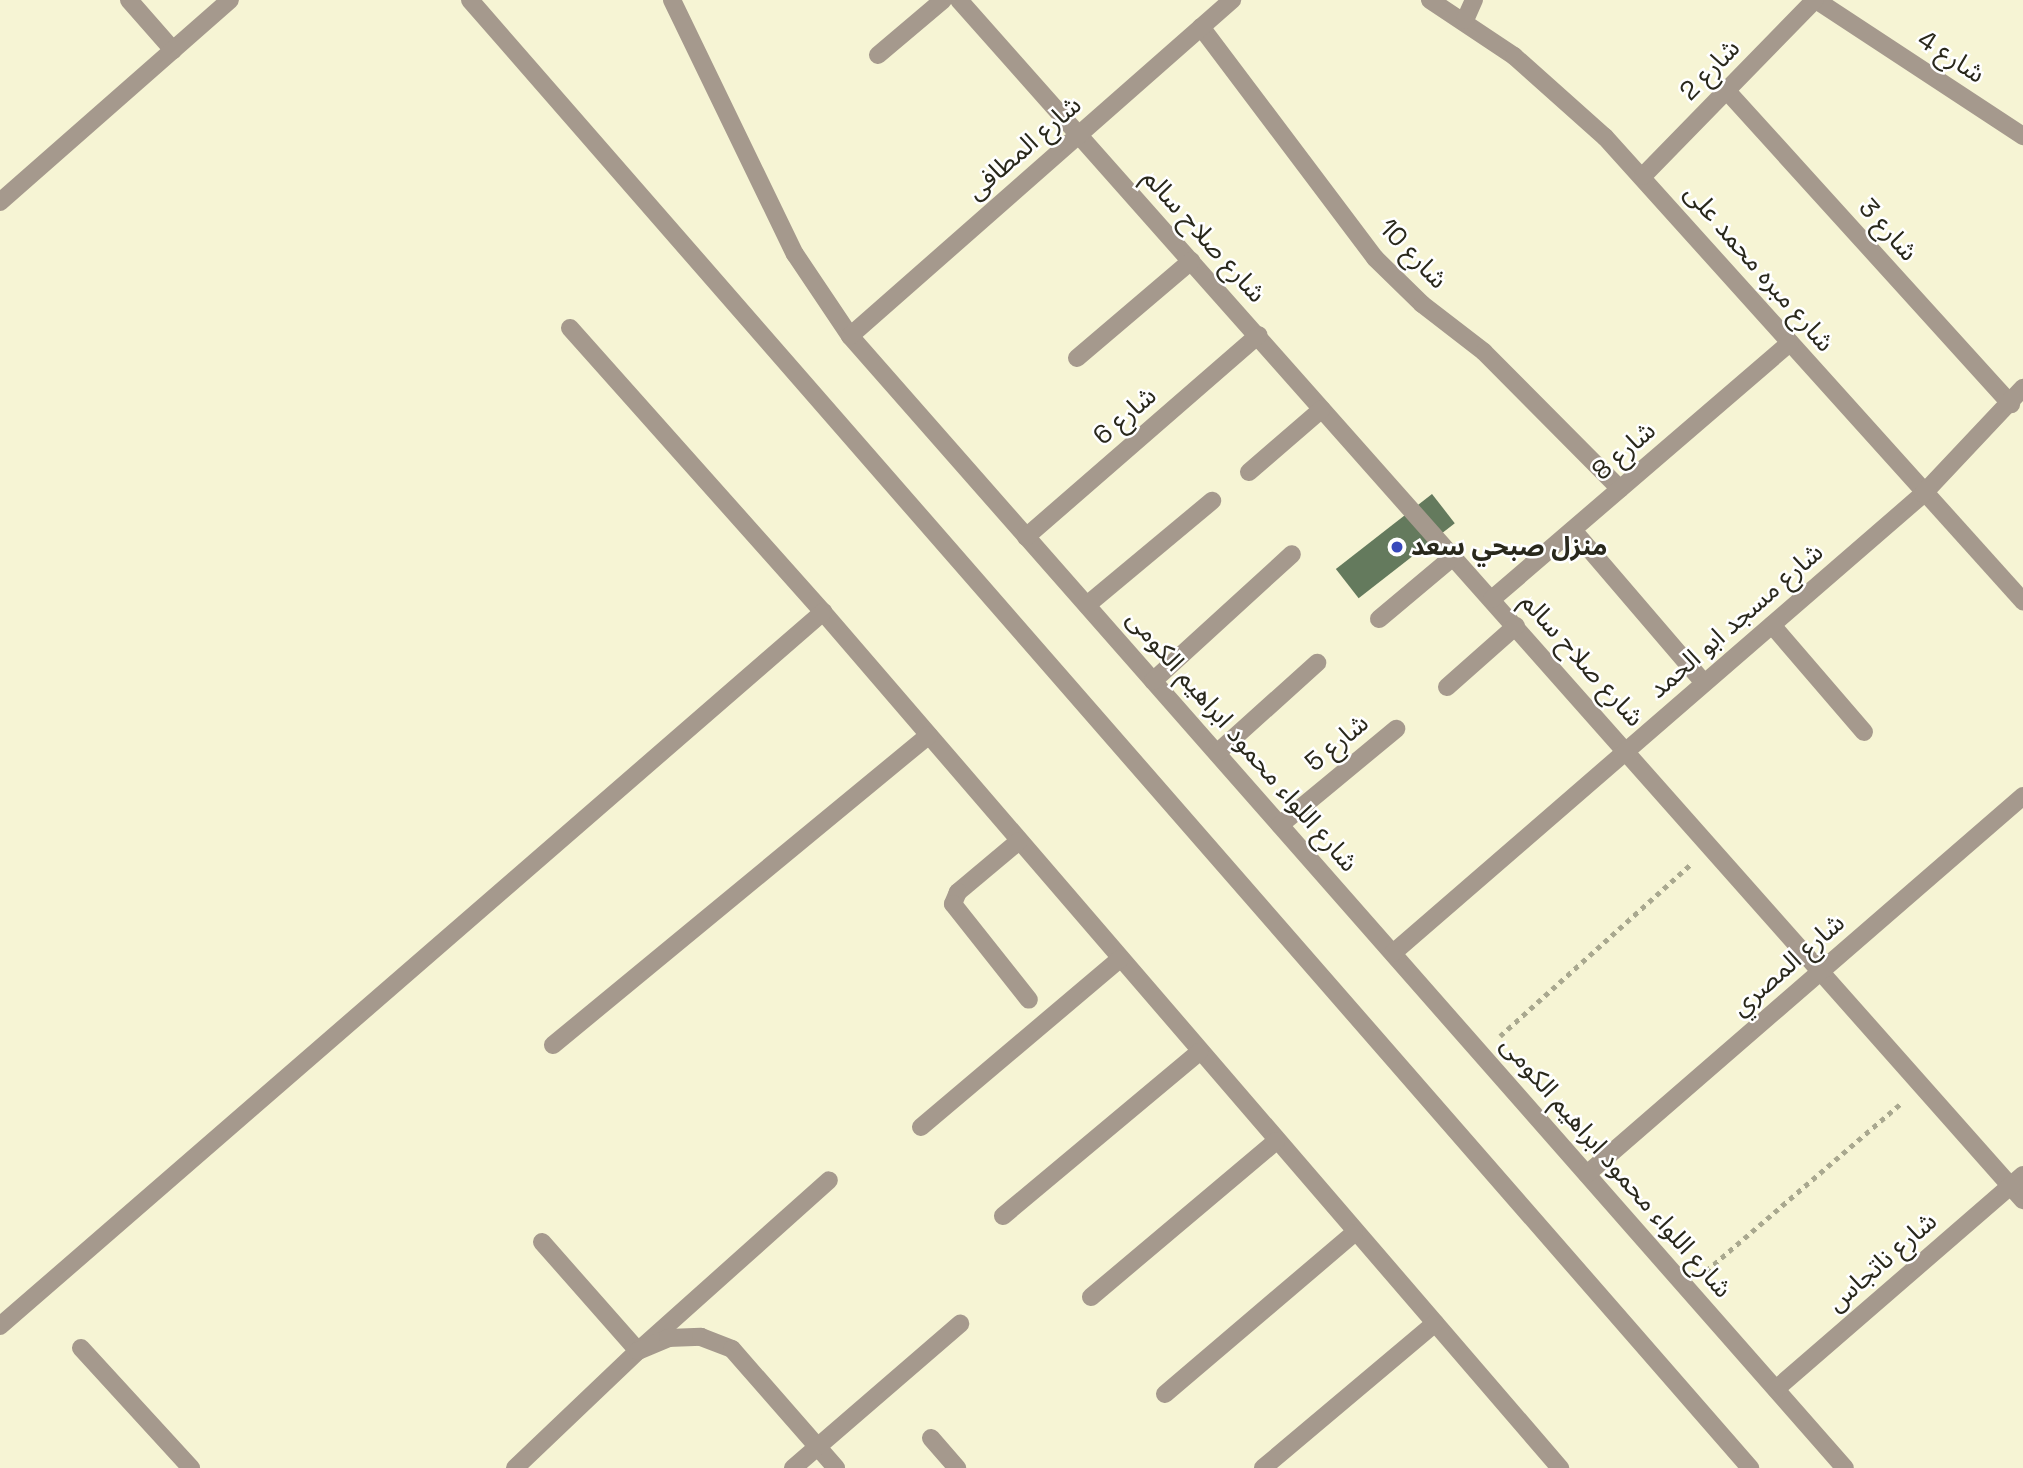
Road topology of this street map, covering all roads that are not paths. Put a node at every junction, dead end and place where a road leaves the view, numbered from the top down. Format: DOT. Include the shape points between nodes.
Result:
graph roads {
  1 [pos="129,0"];
  2 [pos="230,0"];
  3 [pos="470,0"];
  4 [pos="672,0"];
  5 [pos="943,0"];
  6 [pos="959,0"];
  7 [pos="1232,0"];
  8 [pos="1430,0"];
  9 [pos="1475,0"];
  10 [pos="1815,0"];
  11 [pos="1465,20"];
  12 [pos="1201,27"];
  13 [pos="173,50"];
  14 [pos="878,55"];
  15 [pos="1727,91"];
  16 [pos="1079,135"];
  17 [pos="2023,136"];
  18 [pos="1643,176"];
  19 [pos="0,202"];
  20 [pos="1191,261"];
  21 [pos="570,328"];
  22 [pos="1258,335"];
  23 [pos="850,336"];
  24 [pos="1790,343"];
  25 [pos="1077,358"];
  26 [pos="2023,388"];
  27 [pos="2011,404"];
  28 [pos="1322,409"];
  29 [pos="1248,471"];
  30 [pos="1620,489"];
  31 [pos="1923,494"];
  32 [pos="1212,501"];
  33 [pos="1573,530"];
  34 [pos="1026,537"];
  35 [pos="1292,554"];
  36 [pos="1454,556"];
  37 [pos="1492,599"];
  38 [pos="2023,601"];
  39 [pos="1087,605"];
  40 [pos="823,612"];
  41 [pos="1379,619"];
  42 [pos="1772,625"];
  43 [pos="1516,626"];
  44 [pos="1317,663"];
  45 [pos="1153,681"];
  46 [pos="1704,683"];
  47 [pos="1447,687"];
  48 [pos="1396,729"];
  49 [pos="1864,732"];
  50 [pos="929,735"];
  51 [pos="1628,751"];
  52 [pos="1217,753"];
  53 [pos="2023,796"];
  54 [pos="1280,825"];
  55 [pos="1019,841"];
  56 [pos="1393,953"];
  57 [pos="1120,959"];
  58 [pos="1822,971"];
  59 [pos="1029,1000"];
  60 [pos="553,1045"];
  61 [pos="1199,1052"];
  62 [pos="921,1128"];
  63 [pos="1276,1142"];
  64 [pos="1587,1174"];
  65 [pos="828,1180"];
  66 [pos="2017,1181"];
  67 [pos="2023,1200"];
  68 [pos="1003,1216"];
  69 [pos="1354,1233"];
  70 [pos="542,1242"];
  71 [pos="1091,1297"];
  72 [pos="960,1324"];
  73 [pos="1434,1324"];
  74 [pos="0,1326"];
  75 [pos="81,1348"];
  76 [pos="638,1351"];
  77 [pos="1776,1389"];
  78 [pos="1165,1394"];
  79 [pos="931,1438"];
  80 [pos="817,1445"];
  81 [pos="191,1468"];
  82 [pos="514,1468"];
  83 [pos="793,1468"];
  84 [pos="836,1468"];
  85 [pos="957,1468"];
  86 [pos="1263,1468"];
  87 [pos="1560,1468"];
  88 [pos="1751,1468"];
  89 [pos="1845,1468"];
  1 -- 13 [label="street"];
  2 -- 13 [label="street"];
  3 -- 88 [label="street"];
  4 -- 23 [label="street, شارع اللواء محمود ابراهيم الكومى" via="795,254"];
  5 -- 14 [label="street"];
  6 -- 16 [label="street, شارع صلاح سالم"];
  7 -- 12 [label="street, شارع المطافى"];
  8 -- 11 [label="street, شارع مبره محمد على"];
  9 -- 11 [label="street"];
  10 -- 15 [label="street, شارع 2"];
  10 -- 17 [label="street, شارع 4"];
  11 -- 18 [label="street, شارع مبره محمد على" via="1561,94"];
  12 -- 16 [label="street, شارع المطافى"];
  12 -- 30 [label="street, شارع 10" via="1375,258 1422,304 1484,352"];
  13 -- 19 [label="street"];
  15 -- 18 [label="street, شارع 2"];
  15 -- 27 [label="street, شارع 3"];
  16 -- 20 [label="street, شارع صلاح سالم"];
  16 -- 23 [label="street, شارع المطافى"];
  18 -- 24 [label="street, شارع مبره محمد على"];
  20 -- 22 [label="street, شارع صلاح سالم"];
  20 -- 25 [label="street"];
  21 -- 40 [label="street"];
  22 -- 28 [label="street, شارع صلاح سالم"];
  22 -- 34 [label="street, شارع 6"];
  23 -- 34 [label="street, شارع اللواء محمود ابراهيم الكومى"];
  24 -- 30 [label="street, شارع 8"];
  24 -- 31 [label="street, شارع مبره محمد على"];
  26 -- 27 [label="street"];
  27 -- 31 [label="street"];
  28 -- 29 [label="street"];
  28 -- 36 [label="street, شارع صلاح سالم"];
  30 -- 33 [label="street, شارع 8"];
  31 -- 38 [label="street, شارع مبره محمد على"];
  31 -- 42 [label="street, شارع مسجد ابو الحمد"];
  32 -- 39 [label="street"];
  33 -- 37 [label="street, شارع 8"];
  33 -- 46 [label="street"];
  34 -- 39 [label="street, شارع اللواء محمود ابراهيم الكومى"];
  35 -- 45 [label="street"];
  36 -- 37 [label="street, شارع صلاح سالم"];
  36 -- 41 [label="street"];
  37 -- 43 [label="street, شارع صلاح سالم"];
  39 -- 45 [label="street, شارع اللواء محمود ابراهيم الكومى"];
  40 -- 50 [label="street"];
  40 -- 74 [label="street"];
  42 -- 46 [label="street, شارع مسجد ابو الحمد"];
  42 -- 49 [label="street"];
  43 -- 47 [label="street"];
  43 -- 51 [label="street, شارع صلاح سالم"];
  44 -- 52 [label="street"];
  45 -- 52 [label="street, شارع اللواء محمود ابراهيم الكومى"];
  46 -- 51 [label="street, شارع مسجد ابو الحمد"];
  48 -- 54 [label="street, شارع 5"];
  50 -- 55 [label="street"];
  50 -- 60 [label="street"];
  51 -- 56 [label="street, شارع مسجد ابو الحمد"];
  51 -- 58 [label="street, شارع صلاح سالم"];
  52 -- 54 [label="street, شارع اللواء محمود ابراهيم الكومى"];
  53 -- 58 [label="street, شارع المصري"];
  54 -- 56 [label="street, شارع اللواء محمود ابراهيم الكومى"];
  55 -- 57 [label="street"];
  55 -- 59 [label="street" via="958,892 953,904"];
  56 -- 64 [label="street, شارع اللواء محمود ابراهيم الكومى"];
  57 -- 61 [label="street"];
  57 -- 62 [label="street"];
  58 -- 64 [label="street, شارع المصري"];
  58 -- 66 [label="street, شارع صلاح سالم" via="1921,1085"];
  61 -- 63 [label="street"];
  61 -- 68 [label="street"];
  63 -- 69 [label="street"];
  63 -- 71 [label="street"];
  64 -- 77 [label="street, شارع اللواء محمود ابراهيم الكومى"];
  65 -- 76 [label="street"];
  66 -- 67 [label="street, شارع صلاح سالم"];
  66 -- 77 [label="street, شارع ناتجاس"];
  69 -- 73 [label="street"];
  69 -- 78 [label="street"];
  70 -- 76 [label="street"];
  72 -- 80 [label="street"];
  73 -- 86 [label="street"];
  73 -- 87 [label="street"];
  75 -- 81 [label="street"];
  76 -- 80 [label="street" via="668,1338 701,1337 732,1349"];
  76 -- 82 [label="street"];
  77 -- 89 [label="street, شارع اللواء محمود ابراهيم الكومى"];
  79 -- 85 [label="street"];
  80 -- 83 [label="street"];
  80 -- 84 [label="street"];
}
